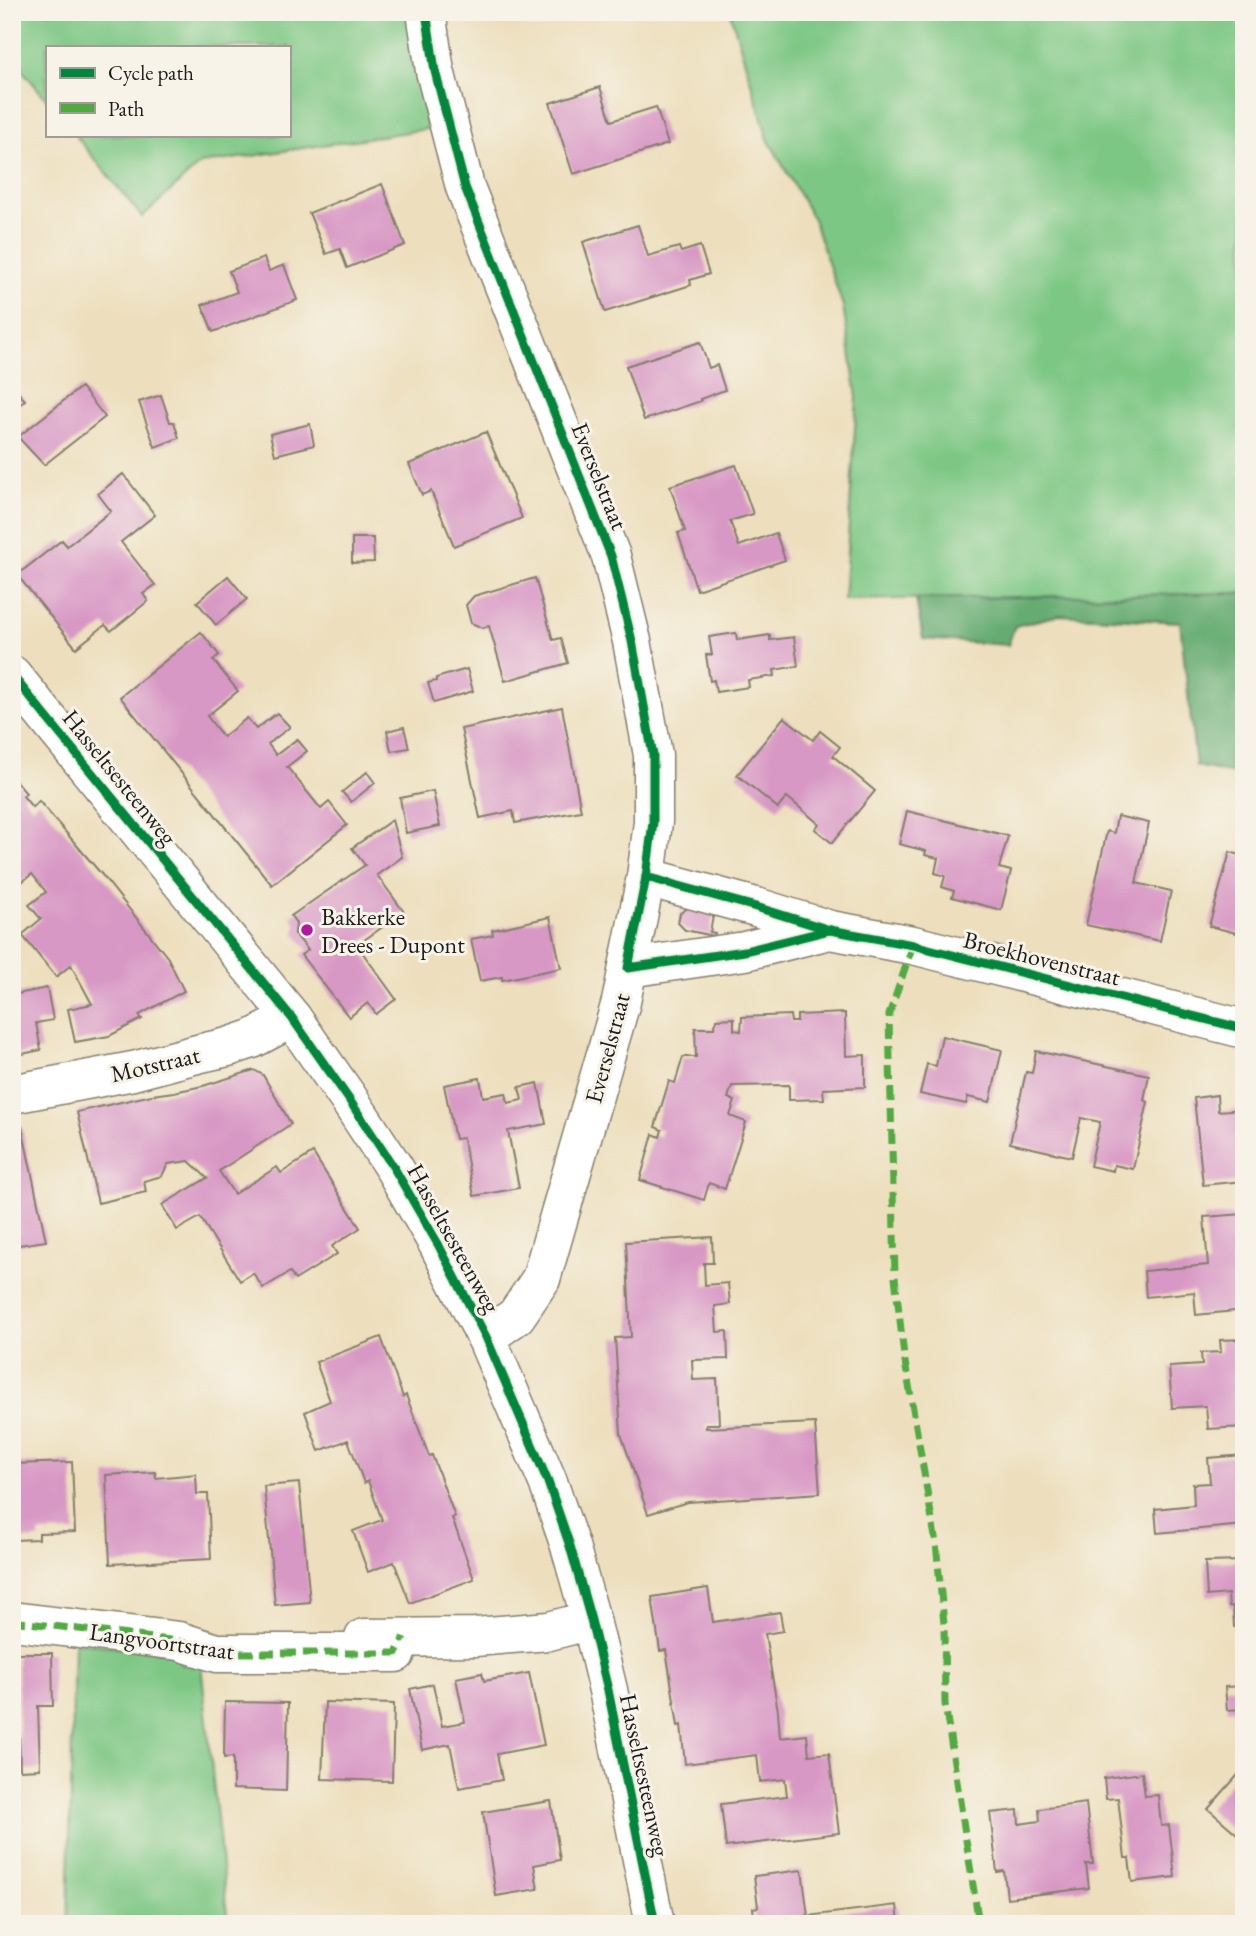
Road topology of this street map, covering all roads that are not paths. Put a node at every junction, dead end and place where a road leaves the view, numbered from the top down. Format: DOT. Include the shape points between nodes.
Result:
graph roads {
  1 [pos="426,12"];
  2 [pos="12,676"];
  3 [pos="646,877"];
  4 [pos="830,930"];
  5 [pos="628,968"];
  6 [pos="292,1018"];
  7 [pos="1244,1029"];
  8 [pos="12,1094"];
  9 [pos="486,1337"];
  10 [pos="591,1620"];
  11 [pos="12,1621"];
  12 [pos="242,1638"];
  13 [pos="396,1653"];
  14 [pos="654,1924"];
  1 -- 3 [label="street, Everselstraat" via="435,71 466,187 611,556 653,755 653,822"];
  2 -- 6 [label="street, Hasseltsesteenweg"];
  3 -- 4 [label="street, Broekhovenstraat"];
  3 -- 5 [label="street, Everselstraat"];
  4 -- 5 [label="street, Broekhovenstraat" via="745,951"];
  4 -- 7 [label="street, Broekhovenstraat" via="913,945"];
  5 -- 9 [label="street, Everselstraat" via="541,1279 516,1316"];
  6 -- 8 [label="street, Motstraat" via="229,1048"];
  6 -- 9 [label="street, Hasseltsesteenweg" via="394,1168"];
  9 -- 10 [label="street, Hasseltsesteenweg" via="548,1482"];
  10 -- 12 [label="street, Langvoortstraat" via="549,1631 475,1637"];
  10 -- 14 [label="street, Hasseltsesteenweg"];
  11 -- 13 [label="street, Langvoortstraat" via="179,1641 217,1653"];
}
